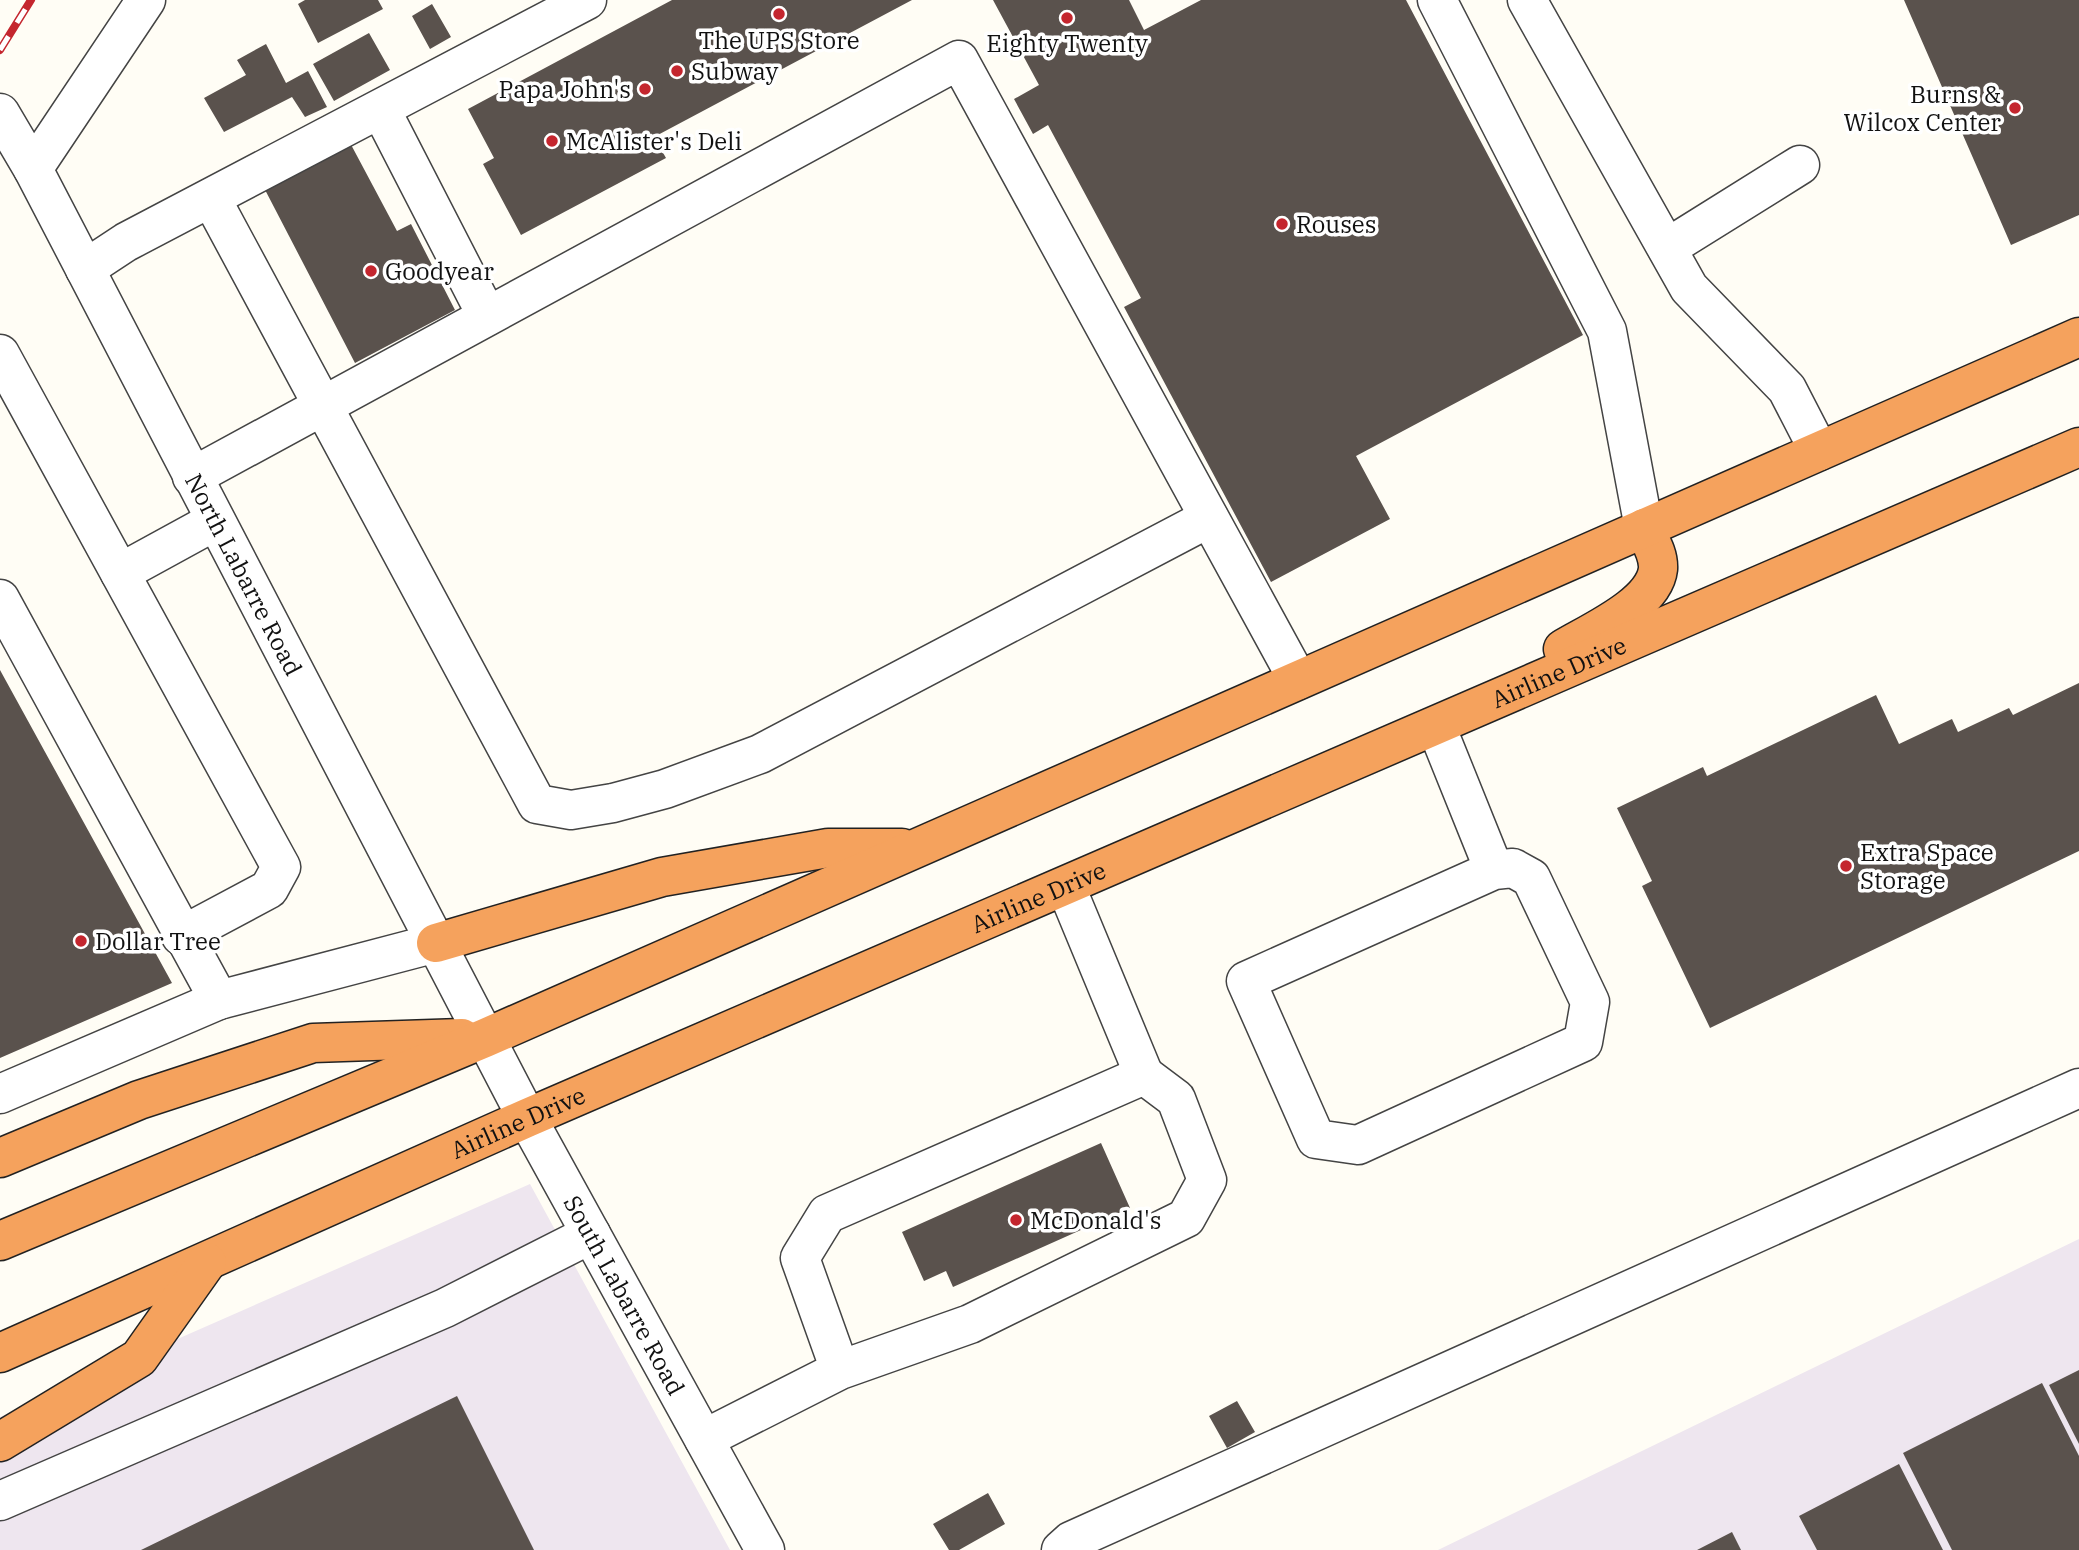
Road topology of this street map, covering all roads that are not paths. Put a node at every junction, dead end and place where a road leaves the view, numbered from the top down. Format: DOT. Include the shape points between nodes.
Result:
graph roads {
  1 [pos="146,0"];
  2 [pos="587,0"];
  3 [pos="1437,0"];
  4 [pos="1527,0"];
  5 [pos="381,110"];
  6 [pos="0,113"];
  7 [pos="1800,165"];
  8 [pos="33,169"];
  9 [pos="211,198"];
  10 [pos="1667,248"];
  11 [pos="85,269"];
  12 [pos="487,316"];
  13 [pos="2079,337"];
  14 [pos="0,354"];
  15 [pos="324,405"];
  16 [pos="2079,447"];
  17 [pos="1819,451"];
  18 [pos="192,477"];
  19 [pos="1209,517"];
  20 [pos="215,521"];
  21 [pos="1644,528"];
  22 [pos="120,573"];
  23 [pos="0,599"];
  24 [pos="1298,680"];
  25 [pos="1426,731"];
  26 [pos="919,848"];
  27 [pos="1494,870"];
  28 [pos="1066,887"];
  29 [pos="181,936"];
  30 [pos="436,943"];
  31 [pos="219,1000"];
  32 [pos="485,1038"];
  33 [pos="1144,1075"];
  34 [pos="2079,1088"];
  35 [pos="0,1094"];
  36 [pos="527,1118"];
  37 [pos="0,1158"];
  38 [pos="591,1234"];
  39 [pos="0,1241"];
  40 [pos="207,1262"];
  41 [pos="0,1353"];
  42 [pos="840,1370"];
  43 [pos="704,1439"];
  44 [pos="0,1442"];
  45 [pos="0,1502"];
  46 [pos="765,1550"];
  47 [pos="1060,1550"];
  1 -- 8 [label="street"];
  2 -- 5 [label="street"];
  3 -- 21 [label="street" via="1607,331"];
  4 -- 10 [label="street"];
  5 -- 9 [label="street"];
  5 -- 12 [label="street"];
  6 -- 8 [label="street, North Labarre Road"];
  7 -- 10 [label="street"];
  8 -- 11 [label="street, North Labarre Road"];
  9 -- 11 [label="street"];
  9 -- 15 [label="street"];
  10 -- 17 [label="street" via="1700,302 1787,389"];
  11 -- 18 [label="street, North Labarre Road"];
  12 -- 15 [label="street"];
  12 -- 19 [label="street" via="959,60"];
  13 -- 17 [label="highway"];
  14 -- 22 [label="street"];
  15 -- 18 [label="street"];
  15 -- 19 [label="street" via="537,804 571,810 665,789 760,754"];
  16 -- 25 [label="highway, Airline Drive"];
  17 -- 21 [label="highway"];
  18 -- 20 [label="street, North Labarre Road"];
  19 -- 24 [label="street"];
  20 -- 22 [label="street"];
  20 -- 30 [label="street, North Labarre Road"];
  21 -- 24 [label="highway"];
  21 -- 25 [label="highway" via="1657,554 1658,570 1652,587 1628,610"];
  22 -- 29 [label="street" via="281,867 269,889"];
  23 -- 29 [label="street"];
  24 -- 26 [label="highway"];
  25 -- 27 [label="street"];
  25 -- 28 [label="highway, Airline Drive"];
  26 -- 30 [label="highway" via="828,848 662,877"];
  26 -- 32 [label="highway"];
  27 -- 27 [label="street" via="1513,867 1531,878 1590,1002 1583,1042 1358,1146 1317,1139 1246,981"];
  28 -- 33 [label="street"];
  28 -- 36 [label="highway, Airline Drive"];
  29 -- 31 [label="street"];
  30 -- 31 [label="street"];
  30 -- 32 [label="street, North Labarre Road"];
  31 -- 35 [label="street"];
  32 -- 36 [label="street, South Labarre Road"];
  32 -- 37 [label="highway" via="313,1043 139,1100"];
  32 -- 39 [label="highway"];
  33 -- 42 [label="street" via="827,1214 800,1258"];
  33 -- 42 [label="street" via="1176,1099 1207,1180 1186,1218 970,1324"];
  34 -- 47 [label="street" via="1071,1541"];
  36 -- 38 [label="street, South Labarre Road"];
  36 -- 40 [label="highway, Airline Drive"];
  38 -- 43 [label="street, South Labarre Road"];
  38 -- 45 [label="street" via="445,1308"];
  40 -- 41 [label="highway, Airline Drive"];
  40 -- 44 [label="highway" via="139,1358"];
  42 -- 43 [label="street"];
  43 -- 46 [label="street, South Labarre Road"];
}
